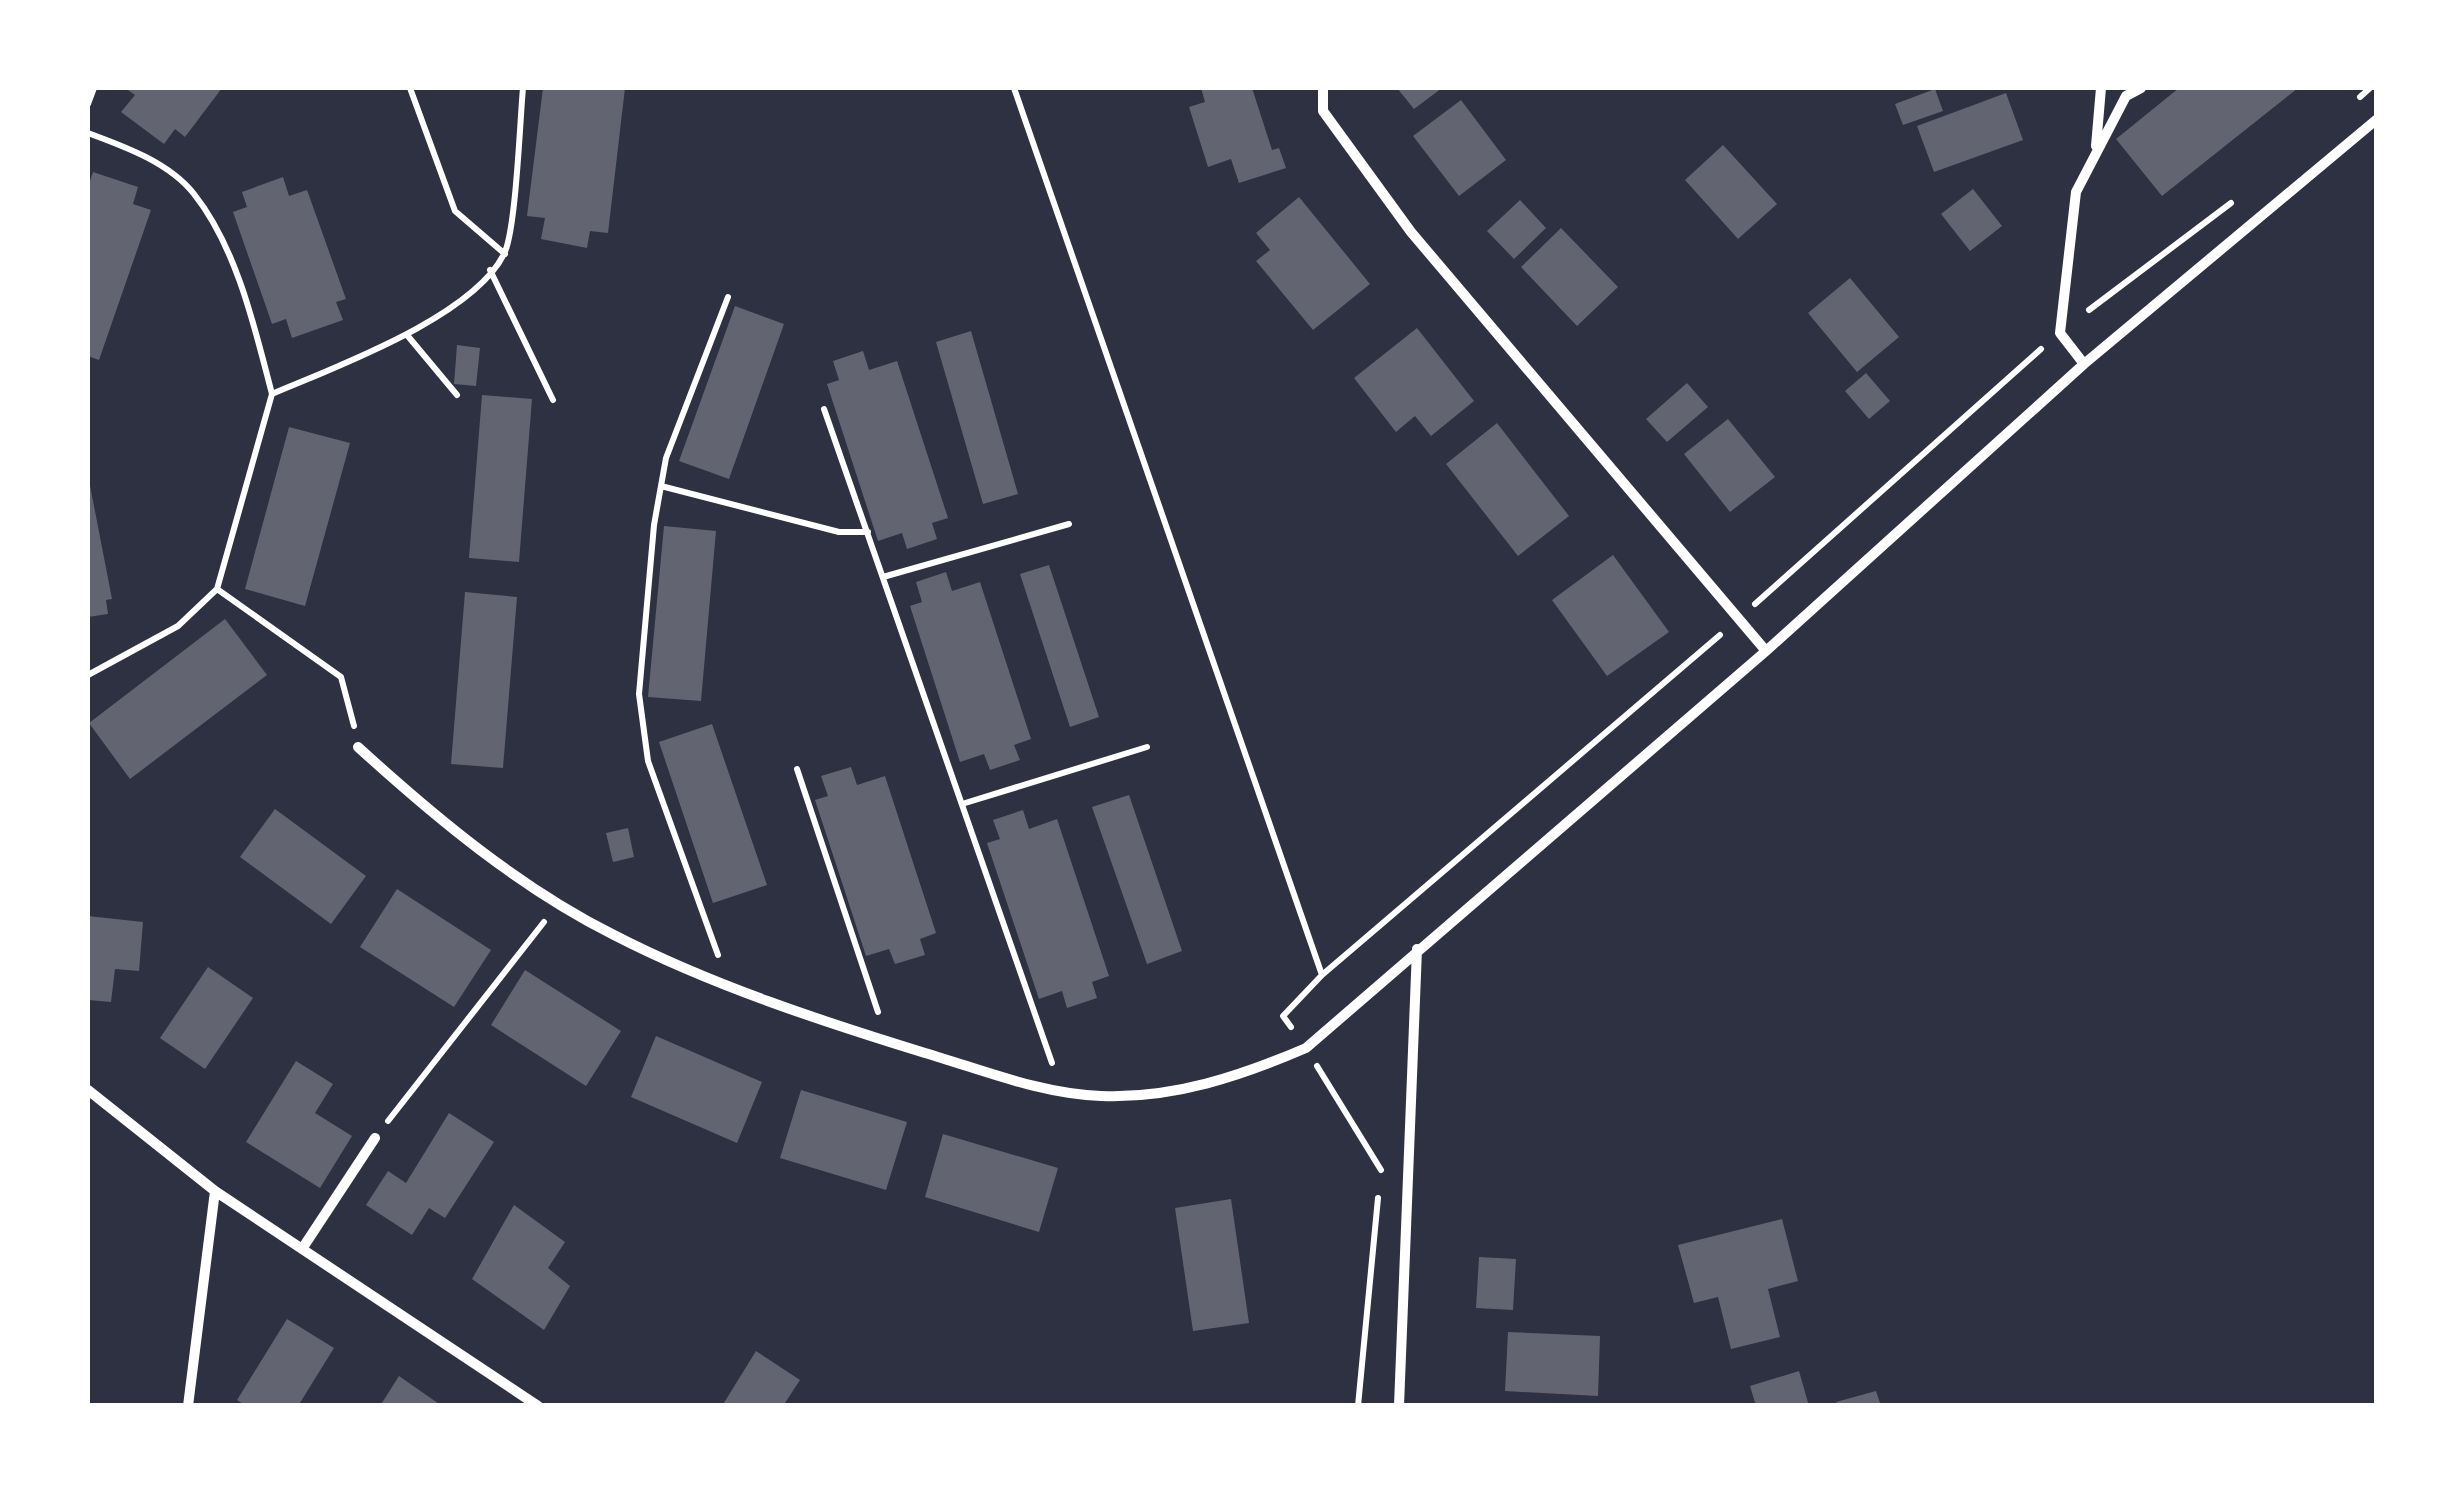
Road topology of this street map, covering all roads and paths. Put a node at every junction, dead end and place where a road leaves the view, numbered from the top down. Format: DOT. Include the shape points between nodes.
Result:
graph roads {
  1 [pos="94,88"];
  2 [pos="410,88"];
  3 [pos="523,88"];
  4 [pos="1014,88"];
  5 [pos="1323,88"];
  6 [pos="2100,88"];
  7 [pos="2141,88"];
  8 [pos="88,104"];
  9 [pos="2376,120"];
  10 [pos="88,133"];
  11 [pos="2096,153"];
  12 [pos="505,254"];
  13 [pos="490,270"];
  14 [pos="728,297"];
  15 [pos="407,335"];
  16 [pos="2084,364"];
  17 [pos="272,394"];
  18 [pos="457,395"];
  19 [pos="553,400"];
  20 [pos="824,410"];
  21 [pos="661,486"];
  22 [pos="1069,524"];
  23 [pos="868,532"];
  24 [pos="883,577"];
  25 [pos="217,589"];
  26 [pos="1766,650"];
  27 [pos="88,675"];
  28 [pos="358,747"];
  29 [pos="1147,747"];
  30 [pos="798,769"];
  31 [pos="962,804"];
  32 [pos="560,903"];
  33 [pos="1417,950"];
  34 [pos="1322,975"];
  35 [pos="728,984"];
  36 [pos="888,1042"];
  37 [pos="88,1090"];
  38 [pos="1062,1093"];
  39 [pos="375,1138"];
  40 [pos="216,1192"];
  41 [pos="302,1249"];
  42 [pos="188,1406"];
  43 [pos="538,1406"];
  44 [pos="1399,1406"];
  1 -- 8 [label="path"];
  2 -- 12 [label="path" via="455,211"];
  3 -- 12 [label="path"];
  4 -- 34 [label="path"];
  5 -- 26 [label="street" via="1323,110 1412,232"];
  6 -- 11 [label="street"];
  7 -- 11 [label="street" via="2126,96"];
  9 -- 16 [label="street"];
  10 -- 17 [label="path" via="137,151 193,192 225,250"];
  11 -- 16 [label="street" via="2076,192 2060,332"];
  12 -- 13 [label="path"];
  13 -- 15 [label="path" via="472,291"];
  13 -- 19 [label="path"];
  14 -- 21 [label="path"];
  15 -- 17 [label="path"];
  15 -- 18 [label="path"];
  16 -- 26 [label="street"];
  17 -- 25 [label="path"];
  20 -- 23 [label="path"];
  21 -- 23 [label="path" via="839,532"];
  21 -- 35 [label="path" via="640,727"];
  22 -- 24 [label="path"];
  23 -- 24 [label="path"];
  24 -- 31 [label="path"];
  25 -- 27 [label="path" via="178,626"];
  25 -- 28 [label="path" via="340,677"];
  26 -- 33 [label="street"];
  28 -- 32 [label="street" via="514,875"];
  29 -- 31 [label="path"];
  30 -- 36 [label="path"];
  31 -- 38 [label="path"];
  32 -- 35 [label="street" via="614,935"];
  32 -- 39 [label="path"];
  33 -- 38 [label="street" via="1306,1048 1254,1070 1178,1091"];
  33 -- 44 [label="street"];
  35 -- 36 [label="street"];
  36 -- 38 [label="street"];
  37 -- 40 [label="street"];
  39 -- 41 [label="street"];
  40 -- 41 [label="street"];
  40 -- 42 [label="street"];
  41 -- 43 [label="street"];
}
